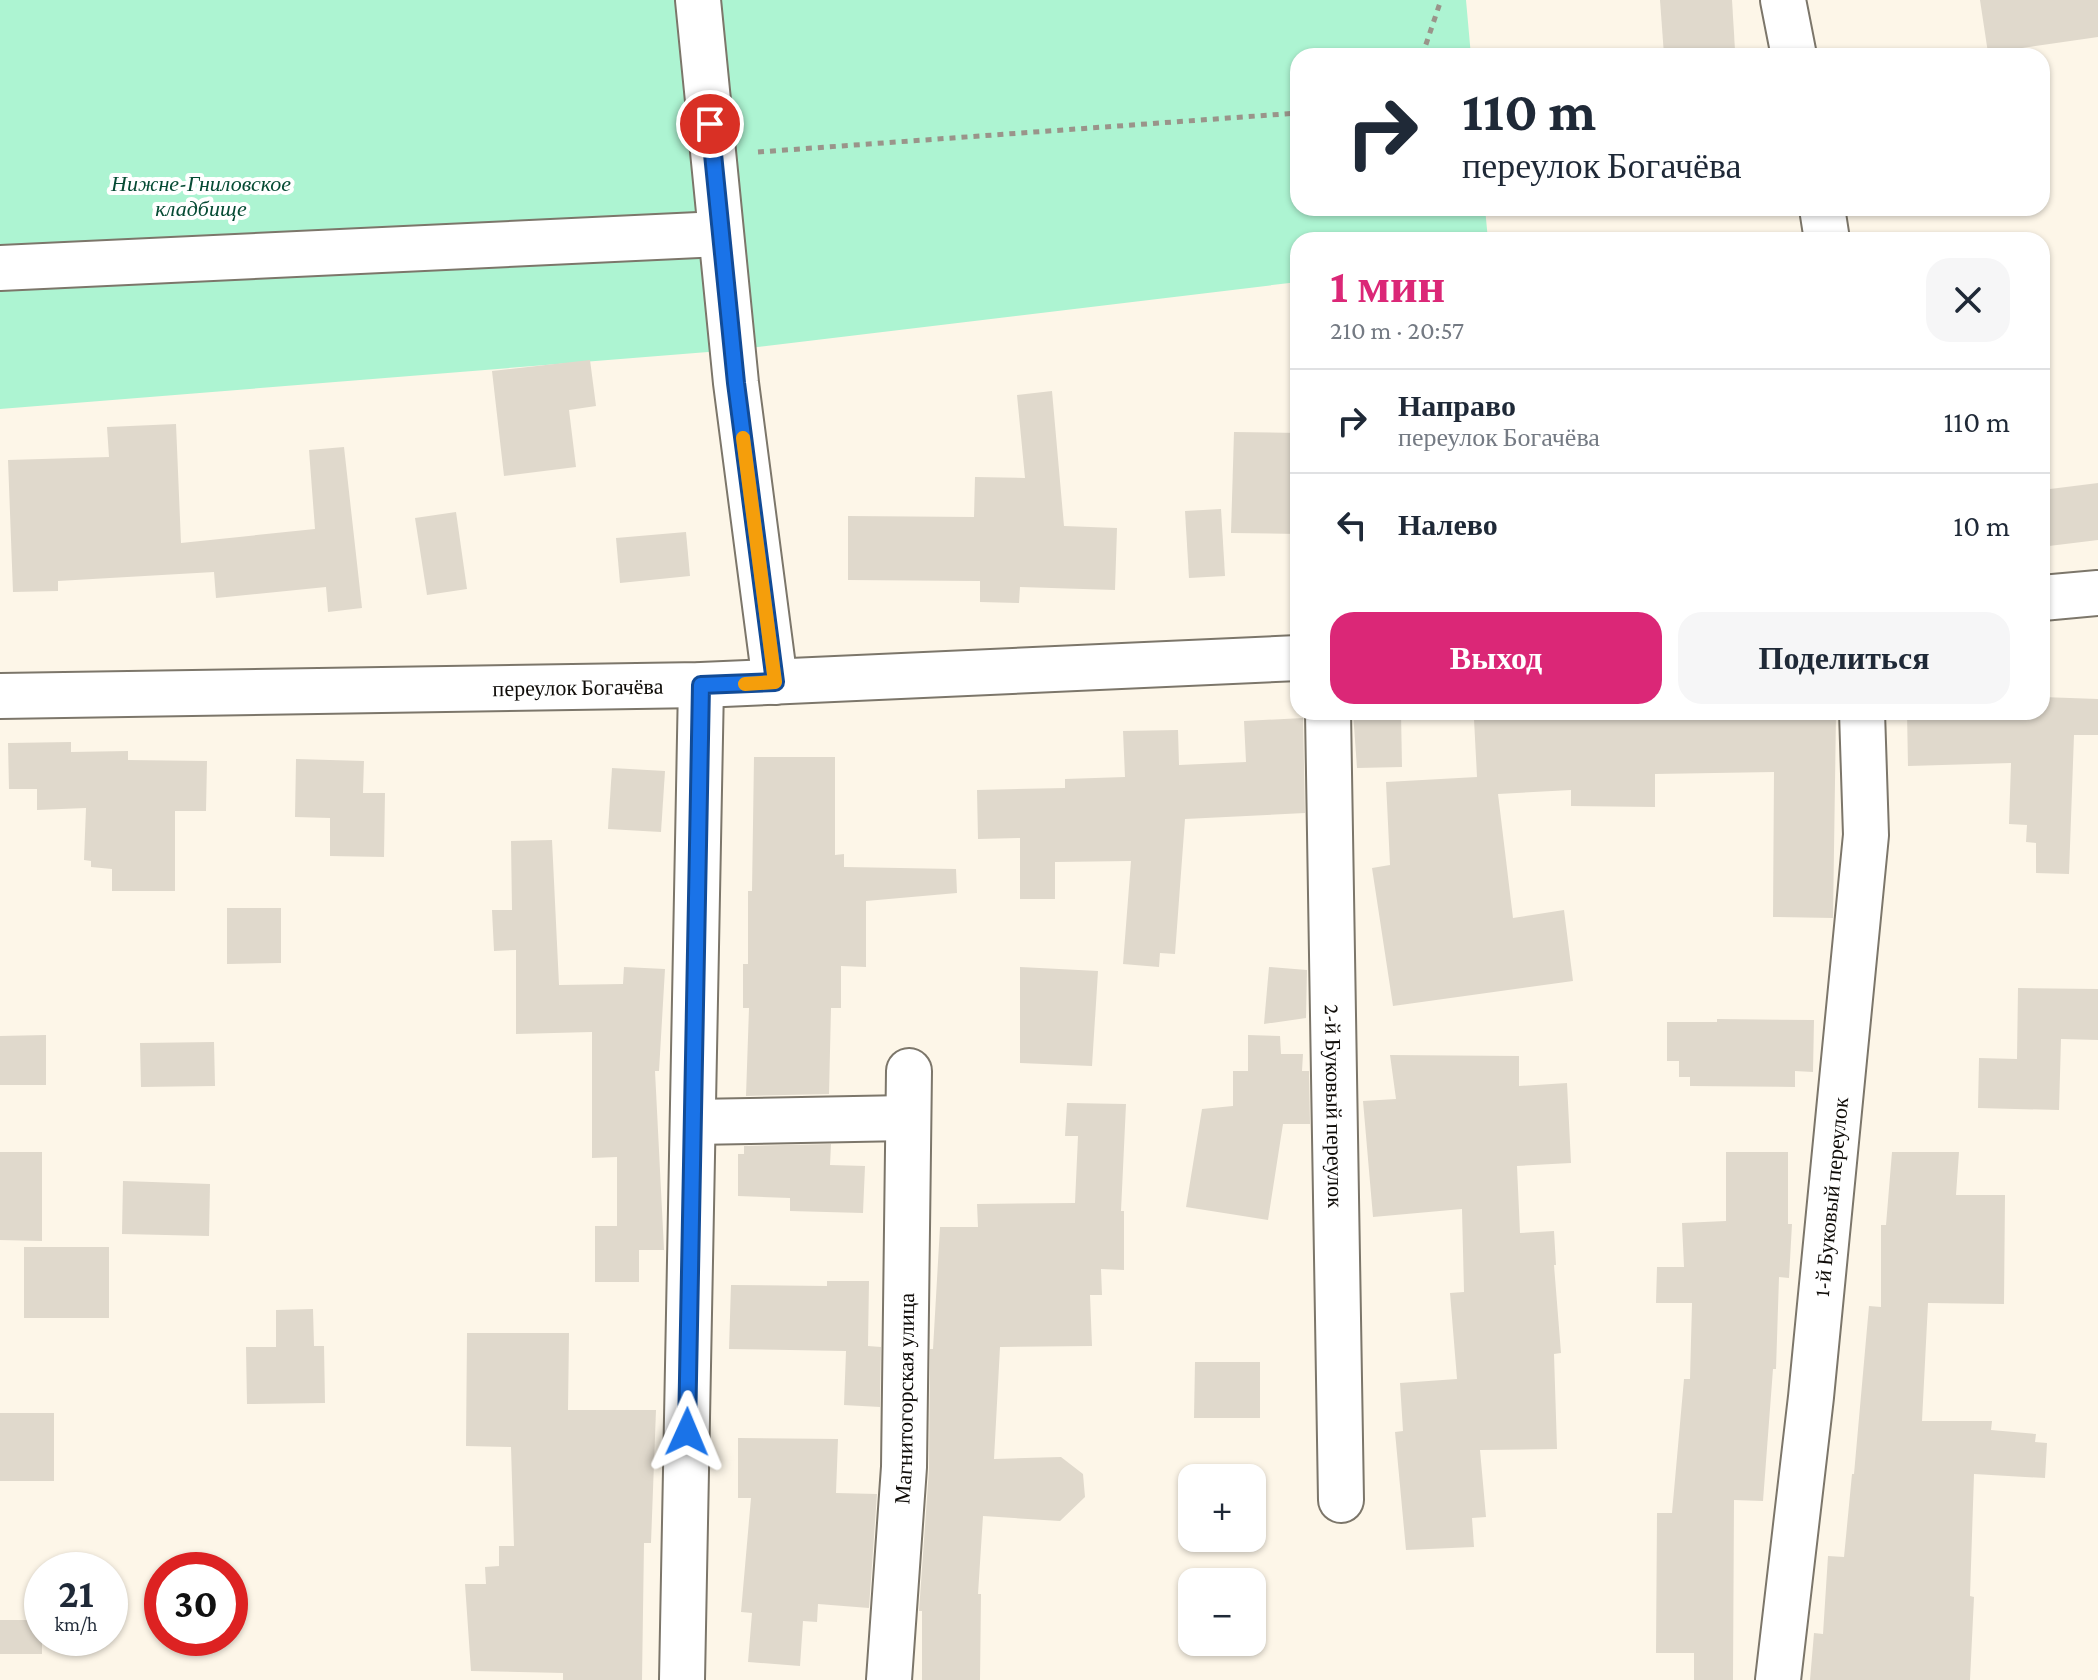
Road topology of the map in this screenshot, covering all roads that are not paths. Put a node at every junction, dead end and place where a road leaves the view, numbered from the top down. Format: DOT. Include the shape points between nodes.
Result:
graph roads {
  1 [pos="698,0"];
  2 [pos="1783,0"];
  3 [pos="1792,48"];
  4 [pos="720,234"];
  5 [pos="0,268"];
  6 [pos="2098,593"];
  7 [pos="2050,597"];
  8 [pos="1290,658"];
  9 [pos="775,682"];
  10 [pos="701,685"];
  11 [pos="0,696"];
  12 [pos="1328,720"];
  13 [pos="1862,720"];
  14 [pos="909,1071"];
  15 [pos="907,1118"];
  16 [pos="693,1122"];
  17 [pos="1341,1500"];
  18 [pos="682,1680"];
  19 [pos="889,1680"];
  20 [pos="1778,1680"];
  1 -- 4 [label="street"];
  2 -- 3 [label="street"];
  4 -- 5 [label="street"];
  4 -- 9 [label="street"];
  6 -- 7 [label="street"];
  8 -- 9 [label="street, переулок Богачёва"];
  9 -- 10 [label="street, переулок Богачёва"];
  10 -- 11 [label="street, переулок Богачёва"];
  10 -- 16 [label="street"];
  12 -- 17 [label="street, 2-й Буковый переулок"];
  13 -- 20 [label="street, 1-й Буковый переулок" via="1866,835"];
  14 -- 15 [label="street, Магнитогорская улица"];
  15 -- 16 [label="street"];
  15 -- 19 [label="street, Магнитогорская улица" via="904,1467"];
  16 -- 18 [label="street"];
}
